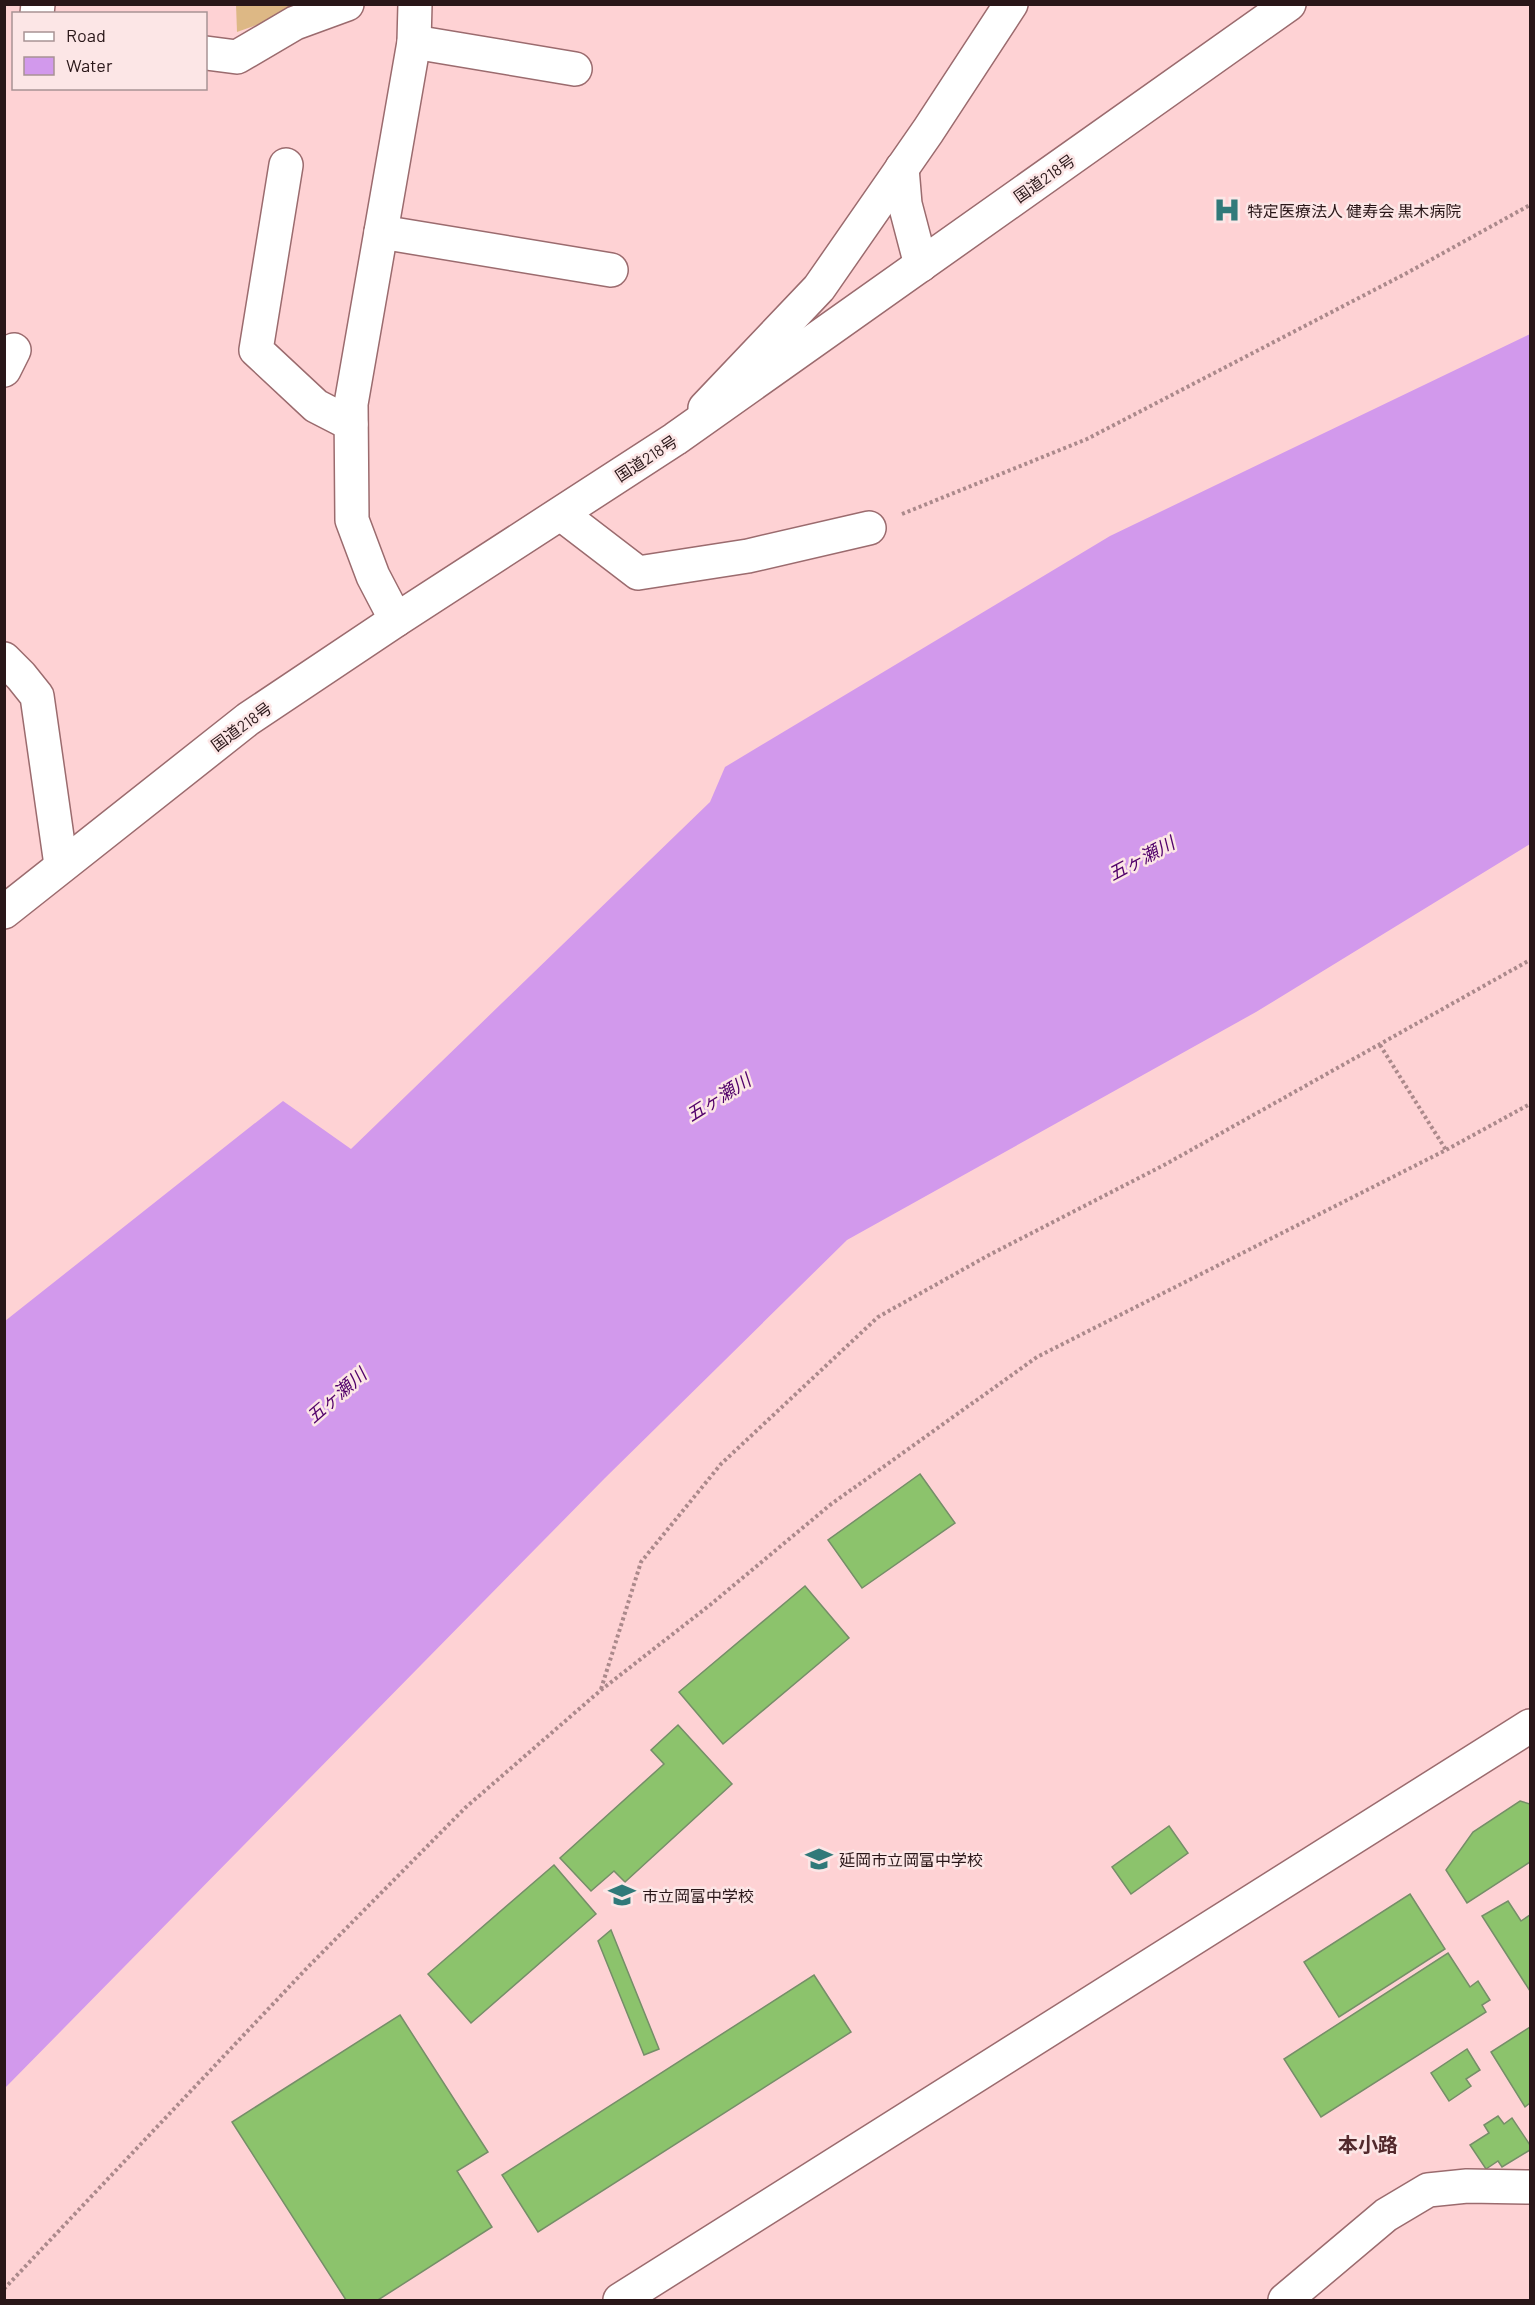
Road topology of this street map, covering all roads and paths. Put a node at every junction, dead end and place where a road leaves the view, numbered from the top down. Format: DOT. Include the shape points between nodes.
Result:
graph roads {
  1 [pos="347,4"];
  2 [pos="415,4"];
  3 [pos="1011,4"];
  4 [pos="1289,4"];
  5 [pos="414,42"];
  6 [pos="207,53"];
  7 [pos="575,69"];
  8 [pos="286,165"];
  9 [pos="902,168"];
  10 [pos="1530,205"];
  11 [pos="381,232"];
  12 [pos="921,265"];
  13 [pos="611,270"];
  14 [pos="351,424"];
  15 [pos="675,440"];
  16 [pos="561,514"];
  17 [pos="869,528"];
  18 [pos="396,620"];
  19 [pos="4,659"];
  20 [pos="62,865"];
  21 [pos="4,912"];
  22 [pos="1530,960"];
  23 [pos="1380,1045"];
  24 [pos="1530,1104"];
  25 [pos="1446,1150"];
  26 [pos="601,1690"];
  27 [pos="1530,1726"];
  28 [pos="1530,2187"];
  29 [pos="4,2289"];
  30 [pos="620,2301"];
  31 [pos="1285,2301"];
  1 -- 6 [label="main road" via="296,23 237,57"];
  2 -- 5 [label="main road"];
  3 -- 9 [label="main road"];
  4 -- 12 [label="main road, 国道218号"];
  5 -- 7 [label="main road"];
  5 -- 11 [label="main road"];
  8 -- 14 [label="main road" via="256,350 316,406"];
  9 -- 12 [label="main road"];
  9 -- 15 [label="main road" via="819,288"];
  10 -- 17 [label="path" via="1087,439"];
  11 -- 13 [label="main road"];
  11 -- 14 [label="main road" via="351,404"];
  12 -- 15 [label="main road, 国道218号"];
  14 -- 18 [label="main road" via="352,520 373,576"];
  15 -- 16 [label="main road, 国道218号"];
  16 -- 17 [label="main road" via="638,573 748,556"];
  16 -- 18 [label="main road, 国道218号"];
  18 -- 20 [label="main road, 国道218号" via="248,719"];
  19 -- 20 [label="main road" via="37,696"];
  20 -- 21 [label="main road, 国道218号"];
  22 -- 23 [label="path"];
  23 -- 25 [label="path"];
  23 -- 26 [label="path" via="879,1317 721,1464 641,1562"];
  24 -- 25 [label="path"];
  25 -- 26 [label="path" via="1037,1357 830,1505"];
  26 -- 29 [label="path" via="457,1816 306,1969"];
  27 -- 30 [label="main road"];
  28 -- 31 [label="main road" via="1428,2190 1386,2216"];
}
